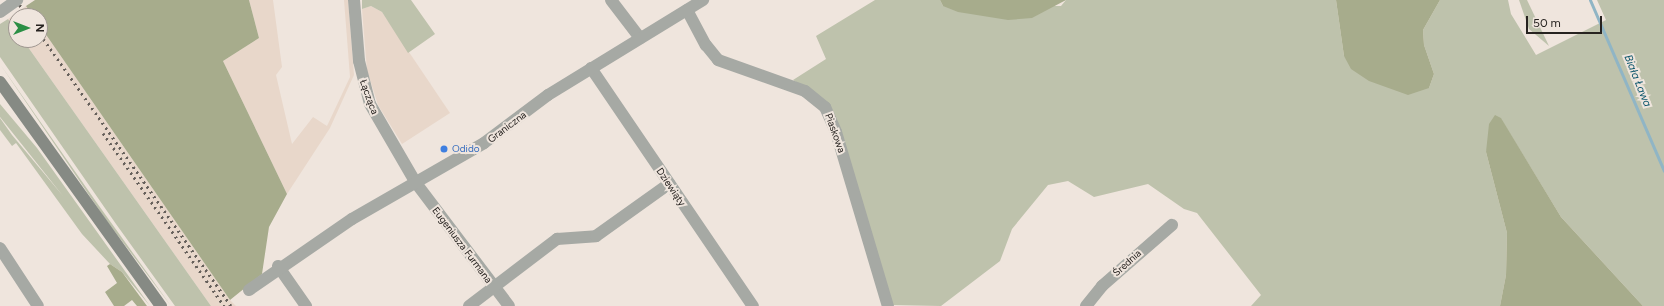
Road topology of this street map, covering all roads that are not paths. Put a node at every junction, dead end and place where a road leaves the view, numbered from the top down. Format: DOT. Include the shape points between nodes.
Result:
graph roads {
  1 [pos="17,0"];
  2 [pos="354,0"];
  3 [pos="611,0"];
  4 [pos="703,0"];
  5 [pos="687,10"];
  6 [pos="0,12"];
  7 [pos="640,38"];
  8 [pos="591,68"];
  9 [pos="0,82"];
  10 [pos="416,183"];
  11 [pos="669,184"];
  12 [pos="1172,225"];
  13 [pos="0,248"];
  14 [pos="278,266"];
  15 [pos="493,286"];
  16 [pos="248,290"];
  17 [pos="38,306"];
  18 [pos="161,306"];
  19 [pos="306,306"];
  20 [pos="469,306"];
  21 [pos="509,306"];
  22 [pos="753,306"];
  23 [pos="888,306"];
  24 [pos="1086,306"];
  1 -- 6 [label="street, bridge"];
  2 -- 10 [label="street, Łącząca" via="359,61 370,104"];
  3 -- 7 [label="street"];
  4 -- 5 [label="street, Graniczna"];
  5 -- 7 [label="street, Graniczna"];
  5 -- 23 [label="street, Piaskowa" via="706,45 718,60 805,91 825,107 836,132"];
  7 -- 8 [label="street, Graniczna"];
  8 -- 10 [label="street, Graniczna" via="484,143"];
  8 -- 11 [label="street, Dziewiąty"];
  9 -- 18 [label="street"];
  10 -- 14 [label="street, Graniczna" via="352,218"];
  10 -- 15 [label="street, Eugeniusza Furmana"];
  11 -- 15 [label="street" via="596,236 557,239"];
  11 -- 22 [label="street, Dziewiąty"];
  12 -- 24 [label="street, Średnia" via="1102,286"];
  13 -- 17 [label="street"];
  14 -- 16 [label="street, Graniczna"];
  14 -- 19 [label="street"];
  15 -- 20 [label="street"];
  15 -- 21 [label="street, Eugeniusza Furmana"];
}
